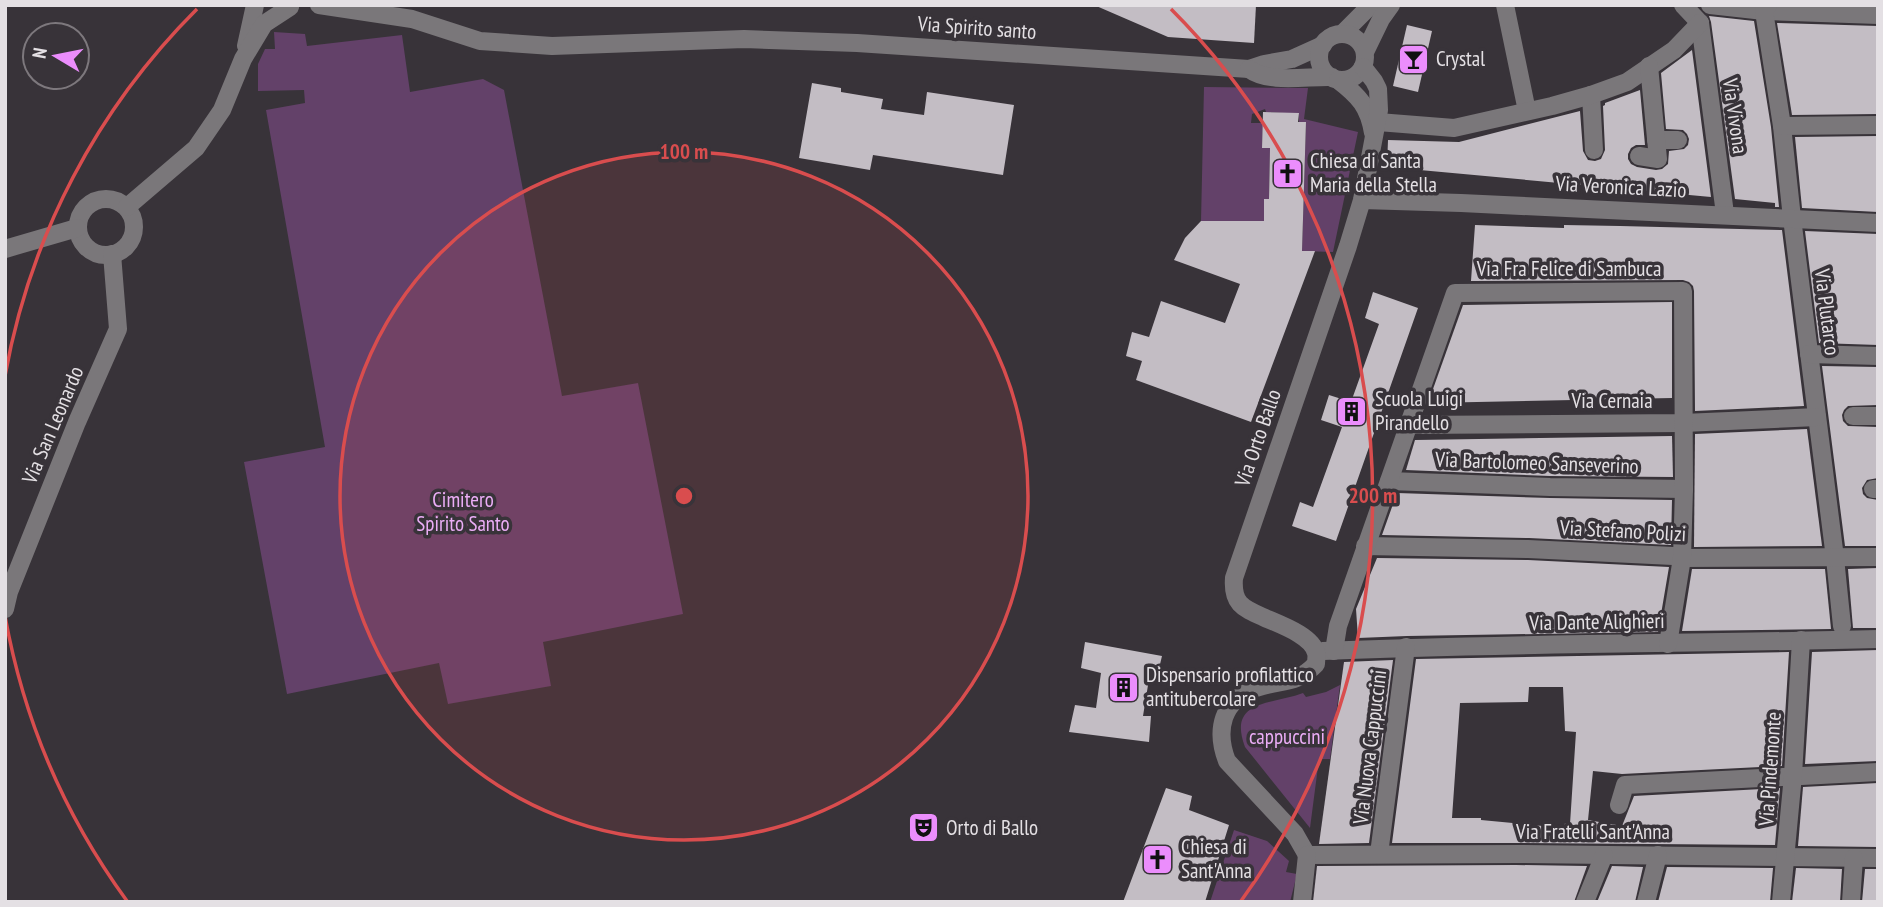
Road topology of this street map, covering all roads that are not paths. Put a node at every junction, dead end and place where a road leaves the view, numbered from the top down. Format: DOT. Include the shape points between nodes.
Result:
graph roads {
  1 [pos="255,5"];
  2 [pos="319,5"];
  3 [pos="392,5"];
  4 [pos="1371,5"];
  5 [pos="1391,5"];
  6 [pos="1505,5"];
  7 [pos="1683,5"];
  8 [pos="1710,5"];
  9 [pos="293,6"];
  10 [pos="1766,8"];
  11 [pos="1878,15"];
  12 [pos="412,19"];
  13 [pos="1700,23"];
  14 [pos="1342,34"];
  15 [pos="1323,45"];
  16 [pos="243,59"];
  17 [pos="1364,59"];
  18 [pos="1649,66"];
  19 [pos="1249,69"];
  20 [pos="1335,79"];
  21 [pos="1591,95"];
  22 [pos="1527,111"];
  23 [pos="1878,125"];
  24 [pos="1782,126"];
  25 [pos="1376,131"];
  26 [pos="1656,140"];
  27 [pos="1678,140"];
  28 [pos="1594,150"];
  29 [pos="1639,156"];
  30 [pos="1362,200"];
  31 [pos="127,207"];
  32 [pos="1725,214"];
  33 [pos="1791,218"];
  34 [pos="1878,223"];
  35 [pos="78,228"];
  36 [pos="5,249"];
  37 [pos="112,254"];
  38 [pos="1809,354"];
  39 [pos="1878,356"];
  40 [pos="1853,416"];
  41 [pos="1878,416"];
  42 [pos="1817,418"];
  43 [pos="1683,423"];
  44 [pos="1408,425"];
  45 [pos="1388,481"];
  46 [pos="1684,489"];
  47 [pos="1366,545"];
  48 [pos="1878,557"];
  49 [pos="1682,558"];
  50 [pos="1835,558"];
  51 [pos="5,609"];
  52 [pos="1842,626"];
  53 [pos="1878,639"];
  54 [pos="1801,640"];
  55 [pos="1668,644"];
  56 [pos="1406,647"];
  57 [pos="1325,651"];
  58 [pos="1878,772"];
  59 [pos="1793,775"];
  60 [pos="1619,805"];
  61 [pos="1380,854"];
  62 [pos="1307,855"];
  63 [pos="1604,855"];
  64 [pos="1658,855"];
  65 [pos="1786,856"];
  66 [pos="1854,858"];
  67 [pos="1878,858"];
  68 [pos="1302,902"];
  69 [pos="1586,902"];
  70 [pos="1646,902"];
  71 [pos="1781,902"];
  72 [pos="1851,902"];
  1 -- 16 [label="street"];
  2 -- 12 [label="street, Via Spirito santo"];
  3 -- 12 [label="street, Via Spirito santo"];
  4 -- 14 [label="street"];
  5 -- 17 [label="street"];
  6 -- 22 [label="street"];
  7 -- 13 [label="street"];
  8 -- 10 [label="street"];
  9 -- 16 [label="street" via="264,24"];
  10 -- 11 [label="street"];
  10 -- 24 [label="street, Via Plutarco"];
  12 -- 19 [label="street, Via Spirito santo" via="480,41 552,46 744,38"];
  13 -- 18 [label="street" via="1674,50"];
  13 -- 32 [label="street, Via Vivona"];
  14 -- 15 [label="street"];
  14 -- 17 [label="street" via="1362,44"];
  15 -- 19 [label="street" via="1292,59"];
  15 -- 20 [label="street" via="1321,66"];
  16 -- 31 [label="street" via="222,110 196,148"];
  17 -- 20 [label="street" via="1353,78"];
  17 -- 25 [label="street" via="1380,98"];
  18 -- 21 [label="street" via="1627,82"];
  18 -- 26 [label="street"];
  19 -- 20 [label="street" via="1266,77"];
  20 -- 25 [label="street" via="1357,95"];
  21 -- 22 [label="street"];
  21 -- 28 [label="street"];
  22 -- 25 [label="street" via="1454,128"];
  23 -- 24 [label="street"];
  24 -- 33 [label="street, Via Plutarco"];
  25 -- 30 [label="street, Via Orto Ballo"];
  26 -- 27 [label="street"];
  26 -- 29 [label="street" via="1658,159"];
  30 -- 32 [label="street, Via Veronica Lazio"];
  30 -- 57 [label="street, Via Orto Ballo" via="1233,588 1236,599 1250,613"];
  31 -- 35 [label="street" via="110,198 100,199 84,209"];
  31 -- 37 [label="street" via="135,225 133,235 129,244"];
  32 -- 33 [label="street, Via Veronica Lazio"];
  33 -- 34 [label="street, Via Veronica Lazio"];
  33 -- 38 [label="street, Via Plutarco"];
  35 -- 36 [label="street"];
  35 -- 37 [label="street" via="93,252"];
  37 -- 51 [label="street, Via San Leonardo" via="118,329"];
  38 -- 39 [label="street"];
  38 -- 42 [label="street, Via Plutarco"];
  40 -- 41 [label="street"];
  42 -- 43 [label="street, Via Cernaia"];
  42 -- 50 [label="street, Via Plutarco"];
  43 -- 44 [label="street, Via Cernaia"];
  43 -- 44 [label="street, Via Fra Felice di Sambuca" via="1683,291 1455,293"];
  43 -- 46 [label="street"];
  44 -- 45 [label="street, Via Fra Felice di Sambuca"];
  45 -- 46 [label="street, Via Bartolomeo Sanseverino"];
  45 -- 47 [label="street, Via Fra Felice di Sambuca"];
  46 -- 49 [label="street"];
  47 -- 49 [label="street, Via Stefano Polizi"];
  47 -- 57 [label="street, Via Fra Felice di Sambuca"];
  48 -- 50 [label="street, Via Stefano Polizi"];
  49 -- 50 [label="street, Via Stefano Polizi"];
  49 -- 55 [label="street"];
  50 -- 52 [label="street, Via Plutarco"];
  53 -- 54 [label="street, Via Dante Alighieri"];
  54 -- 55 [label="street, Via Dante Alighieri"];
  54 -- 59 [label="street, Via Pindemonte"];
  55 -- 56 [label="street, Via Dante Alighieri"];
  56 -- 57 [label="street, Via Dante Alighieri"];
  56 -- 61 [label="street, Via Nuova Cappuccini"];
  57 -- 62 [label="street" via="1309,672 1293,681 1244,693 1224,716 1221,731 1227,761 1295,834"];
  58 -- 59 [label="street"];
  59 -- 60 [label="street" via="1625,785"];
  59 -- 65 [label="street, Via Pindemonte"];
  61 -- 62 [label="street, Via Fratelli Sant'Anna"];
  61 -- 63 [label="street, Via Fratelli Sant'Anna"];
  62 -- 68 [label="street"];
  63 -- 64 [label="street, Via Fratelli Sant'Anna"];
  63 -- 69 [label="street"];
  64 -- 65 [label="street, Via Fratelli Sant'Anna"];
  64 -- 70 [label="street"];
  65 -- 66 [label="street, Via Fratelli Sant'Anna"];
  65 -- 71 [label="street, Via Pindemonte"];
  66 -- 67 [label="street, Via Fratelli Sant'Anna"];
  66 -- 72 [label="street"];
}
